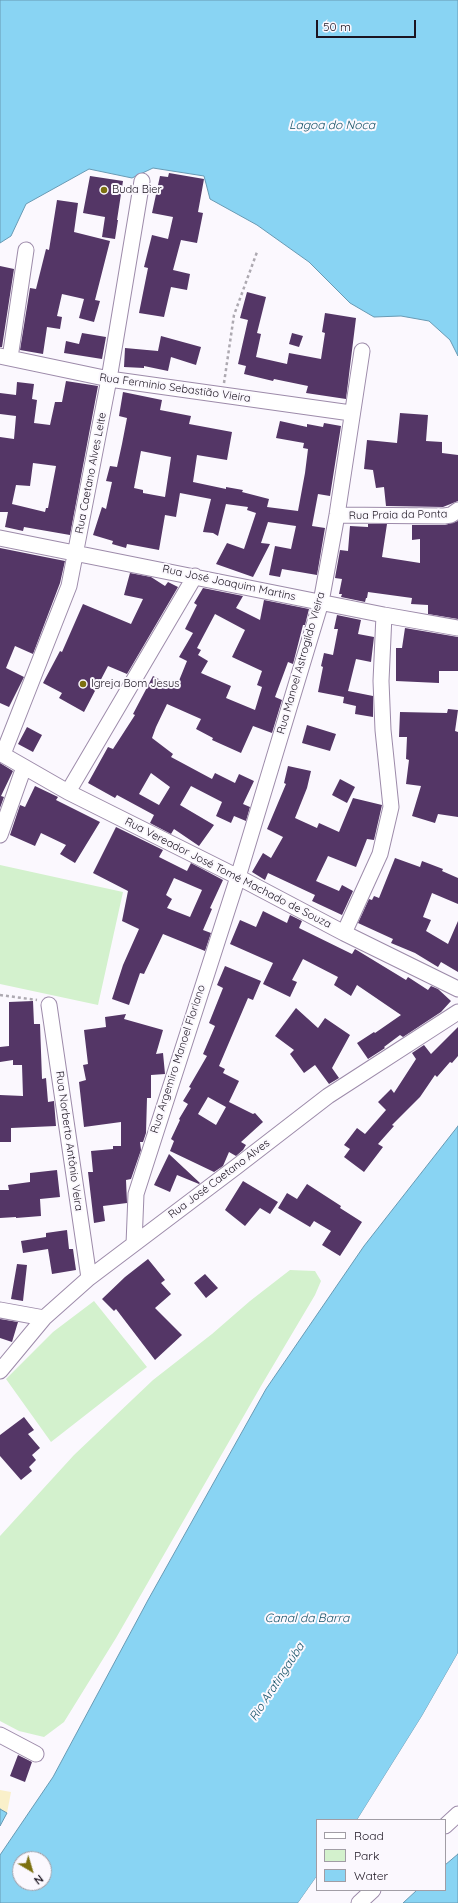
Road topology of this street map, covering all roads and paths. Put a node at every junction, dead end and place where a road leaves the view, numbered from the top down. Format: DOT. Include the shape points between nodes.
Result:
graph roads {
  1 [pos="142,181"];
  2 [pos="26,250"];
  3 [pos="258,252"];
  4 [pos="362,351"];
  5 [pos="5,357"];
  6 [pos="110,379"];
  7 [pos="222,395"];
  8 [pos="351,413"];
  9 [pos="458,510"];
  10 [pos="337,515"];
  11 [pos="0,538"];
  12 [pos="76,552"];
  13 [pos="195,576"];
  14 [pos="321,602"];
  15 [pos="384,615"];
  16 [pos="458,628"];
  17 [pos="2,754"];
  18 [pos="24,767"];
  19 [pos="68,792"];
  20 [pos="0,835"];
  21 [pos="238,877"];
  22 [pos="344,933"];
  23 [pos="458,989"];
  24 [pos="0,995"];
  25 [pos="49,1005"];
  26 [pos="458,1012"];
  27 [pos="134,1244"];
  28 [pos="88,1278"];
  29 [pos="0,1310"];
  30 [pos="44,1318"];
  31 [pos="0,1371"];
  32 [pos="0,1735"];
  33 [pos="36,1754"];
  34 [pos="458,1814"];
  35 [pos="446,1825"];
  36 [pos="372,1891"];
  37 [pos="359,1903"];
  1 -- 6 [label="street, Rua Caetano Alves Leite"];
  2 -- 5 [label="street"];
  3 -- 7 [label="path" via="234,315"];
  4 -- 8 [label="street, Rua Manoel Astrogildo Vieira"];
  5 -- 6 [label="street, Rua Ferminio Sebastião Vieira"];
  6 -- 7 [label="street, Rua Ferminio Sebastião Vieira"];
  6 -- 12 [label="street, Rua Caetano Alves Leite"];
  7 -- 8 [label="street, Rua Ferminio Sebastião Vieira"];
  8 -- 10 [label="street, Rua Manoel Astrogildo Vieira"];
  9 -- 10 [label="street, Rua Praia da Ponta" via="444,516"];
  10 -- 14 [label="street, Rua Manoel Astrogildo Vieira"];
  11 -- 12 [label="street, Rua José Joaquim Martins"];
  12 -- 13 [label="street, Rua José Joaquim Martins"];
  12 -- 17 [label="street, Rua Caetano Alves Leite" via="68,586"];
  13 -- 14 [label="street, Rua José Joaquim Martins"];
  13 -- 19 [label="street"];
  14 -- 15 [label="street, Rua José Joaquim Martins"];
  14 -- 21 [label="street, Rua Manoel Astrogildo Vieira"];
  15 -- 16 [label="street, Rua José Joaquim Martins"];
  15 -- 22 [label="street" via="381,681 391,807 380,854"];
  17 -- 18 [label="street, Rua Vereador José Tomé Machado de Souza"];
  18 -- 19 [label="street, Rua Vereador José Tomé Machado de Souza"];
  18 -- 20 [label="street"];
  19 -- 21 [label="street, Rua Vereador José Tomé Machado de Souza"];
  21 -- 22 [label="street, Rua Vereador José Tomé Machado de Souza"];
  21 -- 27 [label="street, Rua Argemiro Manoel Floriano" via="136,1194"];
  22 -- 23 [label="street, Rua Vereador José Tomé Machado de Souza"];
  24 -- 25 [label="path" via="35,999"];
  25 -- 28 [label="street, Rua Norberto Antônio Veira"];
  26 -- 27 [label="street, Rua José Caetano Alves" via="328,1096"];
  27 -- 28 [label="street, Rua José Caetano Alves"];
  28 -- 30 [label="street, Rua José Caetano Alves"];
  29 -- 30 [label="street"];
  30 -- 31 [label="street, Rua José Caetano Alves"];
  32 -- 33 [label="street"];
  34 -- 35 [label="street"];
  36 -- 37 [label="street"];
}
